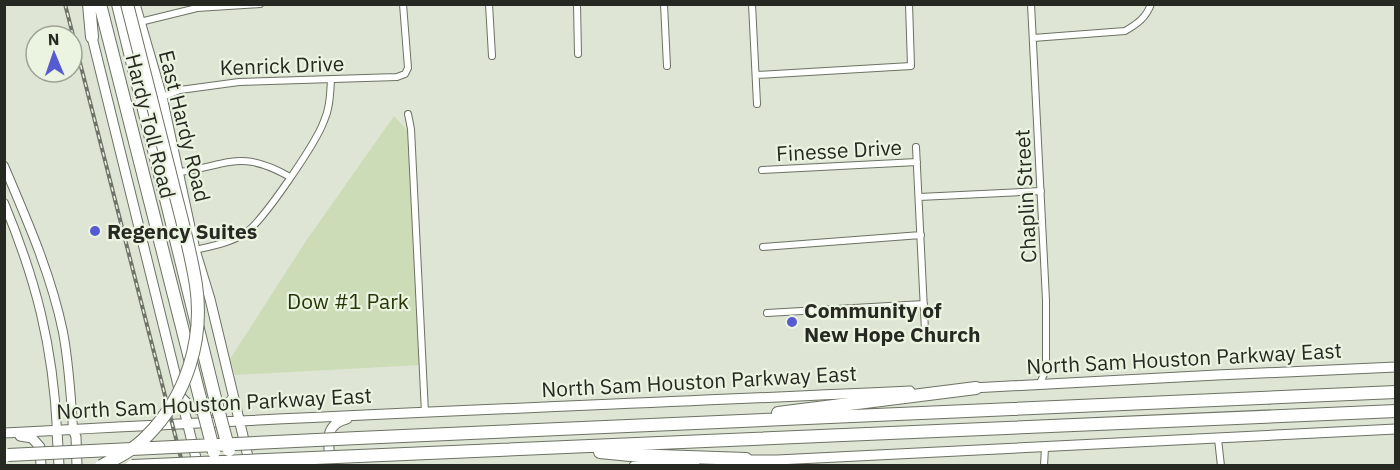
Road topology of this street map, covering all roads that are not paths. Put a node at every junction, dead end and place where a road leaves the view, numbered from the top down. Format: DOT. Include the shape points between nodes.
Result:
graph roads {
  1 [pos="86,4"];
  2 [pos="100,4"];
  3 [pos="118,4"];
  4 [pos="127,4"];
  5 [pos="135,4"];
  6 [pos="260,4"];
  7 [pos="403,4"];
  8 [pos="489,4"];
  9 [pos="577,4"];
  10 [pos="664,4"];
  11 [pos="752,4"];
  12 [pos="909,4"];
  13 [pos="1031,4"];
  14 [pos="1151,4"];
  15 [pos="140,22"];
  16 [pos="92,37"];
  17 [pos="1033,38"];
  18 [pos="578,54"];
  19 [pos="492,56"];
  20 [pos="667,66"];
  21 [pos="756,75"];
  22 [pos="331,80"];
  23 [pos="162,97"];
  24 [pos="142,99"];
  25 [pos="757,104"];
  26 [pos="408,114"];
  27 [pos="916,147"];
  28 [pos="917,162"];
  29 [pos="4,166"];
  30 [pos="762,170"];
  31 [pos="180,172"];
  32 [pos="290,177"];
  33 [pos="1041,191"];
  34 [pos="919,197"];
  35 [pos="4,203"];
  36 [pos="921,236"];
  37 [pos="763,247"];
  38 [pos="195,250"];
  39 [pos="924,304"];
  40 [pos="767,314"];
  41 [pos="63,330"];
  42 [pos="926,331"];
  43 [pos="46,332"];
  44 [pos="1395,367"];
  45 [pos="1039,385"];
  46 [pos="976,388"];
  47 [pos="1395,392"];
  48 [pos="181,397"];
  49 [pos="233,398"];
  50 [pos="1395,411"];
  51 [pos="425,413"];
  52 [pos="361,416"];
  53 [pos="239,421"];
  54 [pos="187,423"];
  55 [pos="73,429"];
  56 [pos="1395,429"];
  57 [pos="57,430"];
  58 [pos="564,430"];
  59 [pos="5,433"];
  60 [pos="1218,439"];
  61 [pos="563,447"];
  62 [pos="1045,447"];
  63 [pos="6,455"];
  64 [pos="746,459"];
  65 [pos="41,465"];
  66 [pos="59,465"];
  67 [pos="77,465"];
  68 [pos="101,465"];
  69 [pos="132,465"];
  70 [pos="198,465"];
  71 [pos="217,465"];
  72 [pos="233,465"];
  73 [pos="250,465"];
  74 [pos="332,465"];
  75 [pos="634,465"];
  76 [pos="1044,465"];
  77 [pos="1221,465"];
  1 -- 16 [label="highway"];
  2 -- 71 [label="highway, Hardy Toll Road, bridge"];
  3 -- 24 [label="highway, Hardy Toll Road"];
  4 -- 68 [label="highway, bridge" via="196,286 197,334 185,381 175,401 147,437"];
  5 -- 15 [label="main road, East Hardy Road"];
  6 -- 15 [label="street" via="197,8"];
  7 -- 22 [label="street, Kenrick Drive" via="408,68 405,74"];
  8 -- 19 [label="street"];
  9 -- 18 [label="street"];
  10 -- 20 [label="street"];
  11 -- 21 [label="street"];
  12 -- 21 [label="street" via="911,66"];
  13 -- 17 [label="street, Chaplin Street"];
  14 -- 17 [label="street" via="1138,23 1125,31"];
  15 -- 23 [label="main road, East Hardy Road"];
  16 -- 48 [label="main road"];
  17 -- 33 [label="street, Chaplin Street"];
  21 -- 25 [label="street"];
  22 -- 23 [label="street, Kenrick Drive" via="212,85"];
  22 -- 32 [label="street" via="324,122"];
  23 -- 31 [label="main road, East Hardy Road"];
  24 -- 38 [label="highway"];
  24 -- 72 [label="highway, Hardy Toll Road, bridge"];
  26 -- 51 [label="street"];
  27 -- 28 [label="street"];
  28 -- 30 [label="street, Finesse Drive"];
  28 -- 34 [label="street"];
  29 -- 41 [label="street" via="43,261"];
  31 -- 32 [label="street" via="239,160 262,164"];
  31 -- 38 [label="main road, East Hardy Road"];
  32 -- 38 [label="street" via="252,229 233,240"];
  33 -- 34 [label="street"];
  33 -- 45 [label="street, Chaplin Street" via="1047,300 1046,369"];
  34 -- 36 [label="street"];
  35 -- 43 [label="street" via="30,269"];
  36 -- 37 [label="street"];
  36 -- 39 [label="street"];
  38 -- 49 [label="main road, East Hardy Road"];
  39 -- 40 [label="street"];
  39 -- 42 [label="street"];
  41 -- 43 [label="street"];
  41 -- 55 [label="street"];
  43 -- 57 [label="street"];
  44 -- 45 [label="main road, North Sam Houston Parkway East"];
  45 -- 46 [label="main road, North Sam Houston Parkway East"];
  46 -- 51 [label="main road, North Sam Houston Parkway East"];
  46 -- 58 [label="highway" via="780,413"];
  47 -- 58 [label="highway, North Sam Houston Parkway East"];
  48 -- 49 [label="main road" via="190,408 198,410 221,409"];
  48 -- 54 [label="main road"];
  49 -- 53 [label="main road, East Hardy Road"];
  50 -- 61 [label="highway"];
  51 -- 52 [label="main road, North Sam Houston Parkway East"];
  52 -- 53 [label="main road, North Sam Houston Parkway East"];
  52 -- 74 [label="main road" via="340,421 328,432"];
  53 -- 54 [label="main road, North Sam Houston Parkway East"];
  53 -- 73 [label="main road, East Hardy Road"];
  54 -- 55 [label="main road, North Sam Houston Parkway East"];
  54 -- 70 [label="main road"];
  55 -- 57 [label="main road, North Sam Houston Parkway East"];
  55 -- 67 [label="main road"];
  56 -- 60 [label="main road"];
  57 -- 59 [label="main road, North Sam Houston Parkway East"];
  57 -- 66 [label="main road"];
  58 -- 63 [label="highway, North Sam Houston Parkway East, bridge"];
  59 -- 65 [label="main road" via="33,438 40,447"];
  60 -- 62 [label="main road"];
  60 -- 77 [label="street"];
  61 -- 64 [label="highway" via="630,455"];
  61 -- 69 [label="highway, bridge"];
  62 -- 64 [label="main road"];
  62 -- 76 [label="street"];
  64 -- 75 [label="main road"];
}
